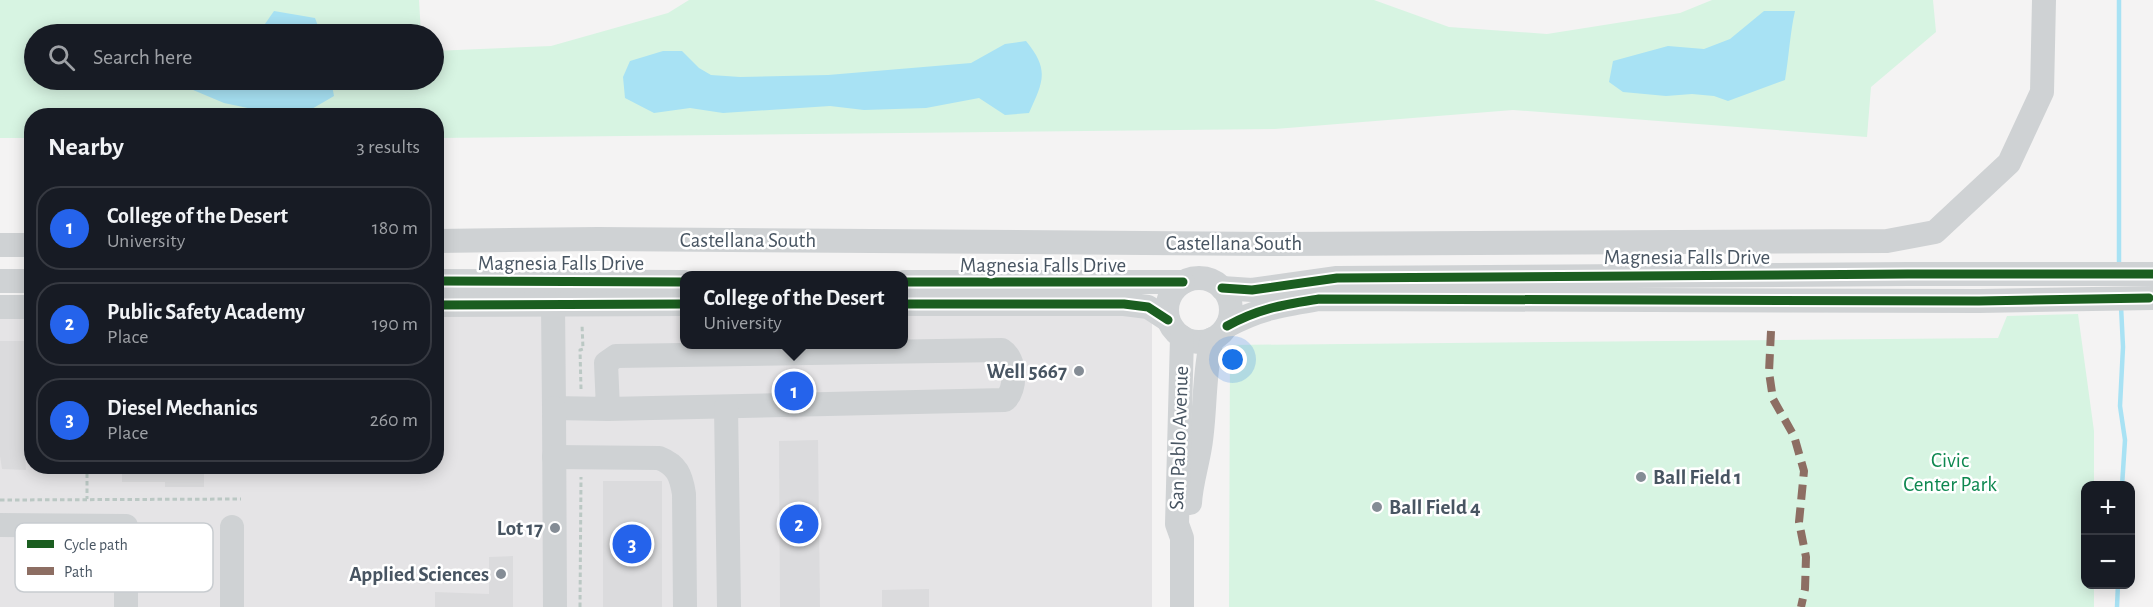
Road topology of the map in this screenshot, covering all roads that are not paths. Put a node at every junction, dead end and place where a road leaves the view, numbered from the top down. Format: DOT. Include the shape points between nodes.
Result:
graph roads {
  1 [pos="2044,0"];
  2 [pos="444,241"];
  3 [pos="0,245"];
  4 [pos="24,245"];
  5 [pos="0,281"];
  6 [pos="24,281"];
  7 [pos="444,281"];
  8 [pos="680,282"];
  9 [pos="908,282"];
  10 [pos="1183,282"];
  11 [pos="2080,286"];
  12 [pos="2151,286"];
  13 [pos="1222,288"];
  14 [pos="908,303"];
  15 [pos="680,304"];
  16 [pos="553,305"];
  17 [pos="444,306"];
  18 [pos="0,307"];
  19 [pos="24,307"];
  20 [pos="1175,329"];
  21 [pos="1220,333"];
  22 [pos="726,407"];
  23 [pos="554,408"];
  24 [pos="608,409"];
  25 [pos="554,457"];
  26 [pos="0,525"];
  27 [pos="15,525"];
  28 [pos="232,527"];
  29 [pos="1182,538"];
  30 [pos="232,607"];
  31 [pos="555,607"];
  32 [pos="685,607"];
  33 [pos="729,607"];
  34 [pos="1182,607"];
  1 -- 2 [label="street, Castellana South" via="2042,92 2009,163 1935,232 1887,242"];
  3 -- 4 [label="street"];
  5 -- 6 [label="street"];
  7 -- 8 [label="street, Magnesia Falls Drive"];
  9 -- 10 [label="street, Magnesia Falls Drive"];
  10 -- 13 [label="street" via="1205,279"];
  10 -- 20 [label="street" via="1174,289 1166,309"];
  11 -- 12 [label="street, Magnesia Falls Drive"];
  11 -- 13 [label="street, Magnesia Falls Drive" via="1896,274 1337,278 1252,290"];
  11 -- 21 [label="street, Magnesia Falls Drive" via="2012,286 1996,289 1980,301 1319,299 1268,307 1245,315"];
  13 -- 21 [label="street" via="1231,306"];
  14 -- 20 [label="street, Magnesia Falls Drive" via="1124,303 1148,307"];
  15 -- 16 [label="street, Magnesia Falls Drive"];
  16 -- 17 [label="street, Magnesia Falls Drive"];
  16 -- 23 [label="street"];
  18 -- 19 [label="street"];
  20 -- 21 [label="street" via="1192,342 1202,342"];
  20 -- 29 [label="street, San Pablo Avenue" via="1177,524"];
  21 -- 29 [label="street, San Pablo Avenue" via="1206,364 1200,446 1188,524"];
  22 -- 24 [label="street"];
  22 -- 24 [label="street" via="1005,400 1012,387 1012,360 1002,350 616,356 606,363"];
  22 -- 33 [label="street"];
  23 -- 24 [label="street"];
  23 -- 25 [label="street"];
  25 -- 31 [label="street"];
  25 -- 32 [label="street" via="659,458 671,462 681,478 684,494"];
  26 -- 27 [label="street"];
  28 -- 30 [label="street"];
  29 -- 34 [label="street, San Pablo Avenue"];
}
